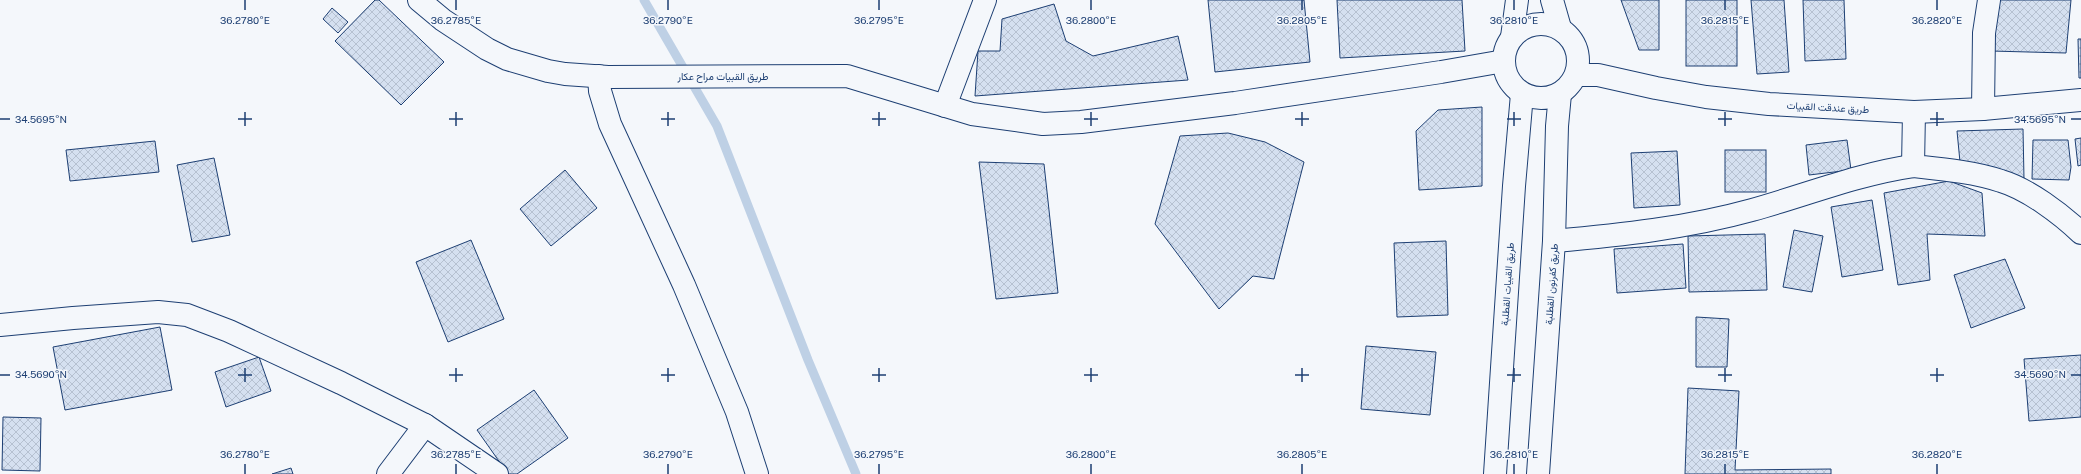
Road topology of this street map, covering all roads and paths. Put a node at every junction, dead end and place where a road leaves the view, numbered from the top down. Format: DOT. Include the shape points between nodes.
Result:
graph roads {
  1 [pos="419,0"];
  2 [pos="984,0"];
  3 [pos="1517,0"];
  4 [pos="1552,0"];
  5 [pos="1989,0"];
  6 [pos="1560,28"];
  7 [pos="1512,37"];
  8 [pos="1504,61"];
  9 [pos="1576,75"];
  10 [pos="603,76"];
  11 [pos="1522,94"];
  12 [pos="1560,94"];
  13 [pos="2081,100"];
  14 [pos="945,106"];
  15 [pos="1983,109"];
  16 [pos="1914,112"];
  17 [pos="1913,166"];
  18 [pos="2081,233"];
  19 [pos="1554,241"];
  20 [pos="0,325"];
  21 [pos="425,425"];
  22 [pos="388,474"];
  23 [pos="497,474"];
  24 [pos="757,474"];
  25 [pos="1495,474"];
  26 [pos="1538,474"];
  1 -- 10 [label="street, طريق القبيات مراح عكار" via="443,20 507,59 548,71"];
  2 -- 14 [label="street"];
  3 -- 7 [label="street"];
  4 -- 6 [label="street"];
  5 -- 15 [label="street" via="1984,33"];
  6 -- 7 [label="street" via="1548,24 1534,24"];
  6 -- 9 [label="street" via="1570,37 1577,49 1579,62"];
  7 -- 8 [label="street" via="1506,48"];
  8 -- 11 [label="street" via="1512,85"];
  8 -- 14 [label="street, طريق القبيات مراح عكار" via="1282,96 1067,124 998,119"];
  9 -- 12 [label="street" via="1570,86"];
  9 -- 16 [label="street, طريق عندقت القبيات" via="1598,75 1706,97 1769,104"];
  10 -- 14 [label="street, طريق القبيات مراح عكار" via="838,75 865,80"];
  10 -- 24 [label="street" via="600,90 610,124 684,285 737,412"];
  11 -- 12 [label="street" via="1534,98 1548,98"];
  11 -- 25 [label="street, طريق القبيات القطلبة"];
  12 -- 19 [label="street, طريق كفرنون القطلبة"];
  13 -- 15 [label="street, طريق عندقت القبيات"];
  15 -- 16 [label="street, طريق عندقت القبيات"];
  16 -- 17 [label="street"];
  17 -- 18 [label="street" via="2001,180 2038,200 2069,221"];
  17 -- 19 [label="street" via="1883,170 1751,210 1675,228 1630,235"];
  19 -- 26 [label="street, طريق كفرنون القطلبة"];
  20 -- 21 [label="street" via="158,312 187,315 229,331 341,382"];
  21 -- 22 [label="street"];
  21 -- 23 [label="street"];
}
